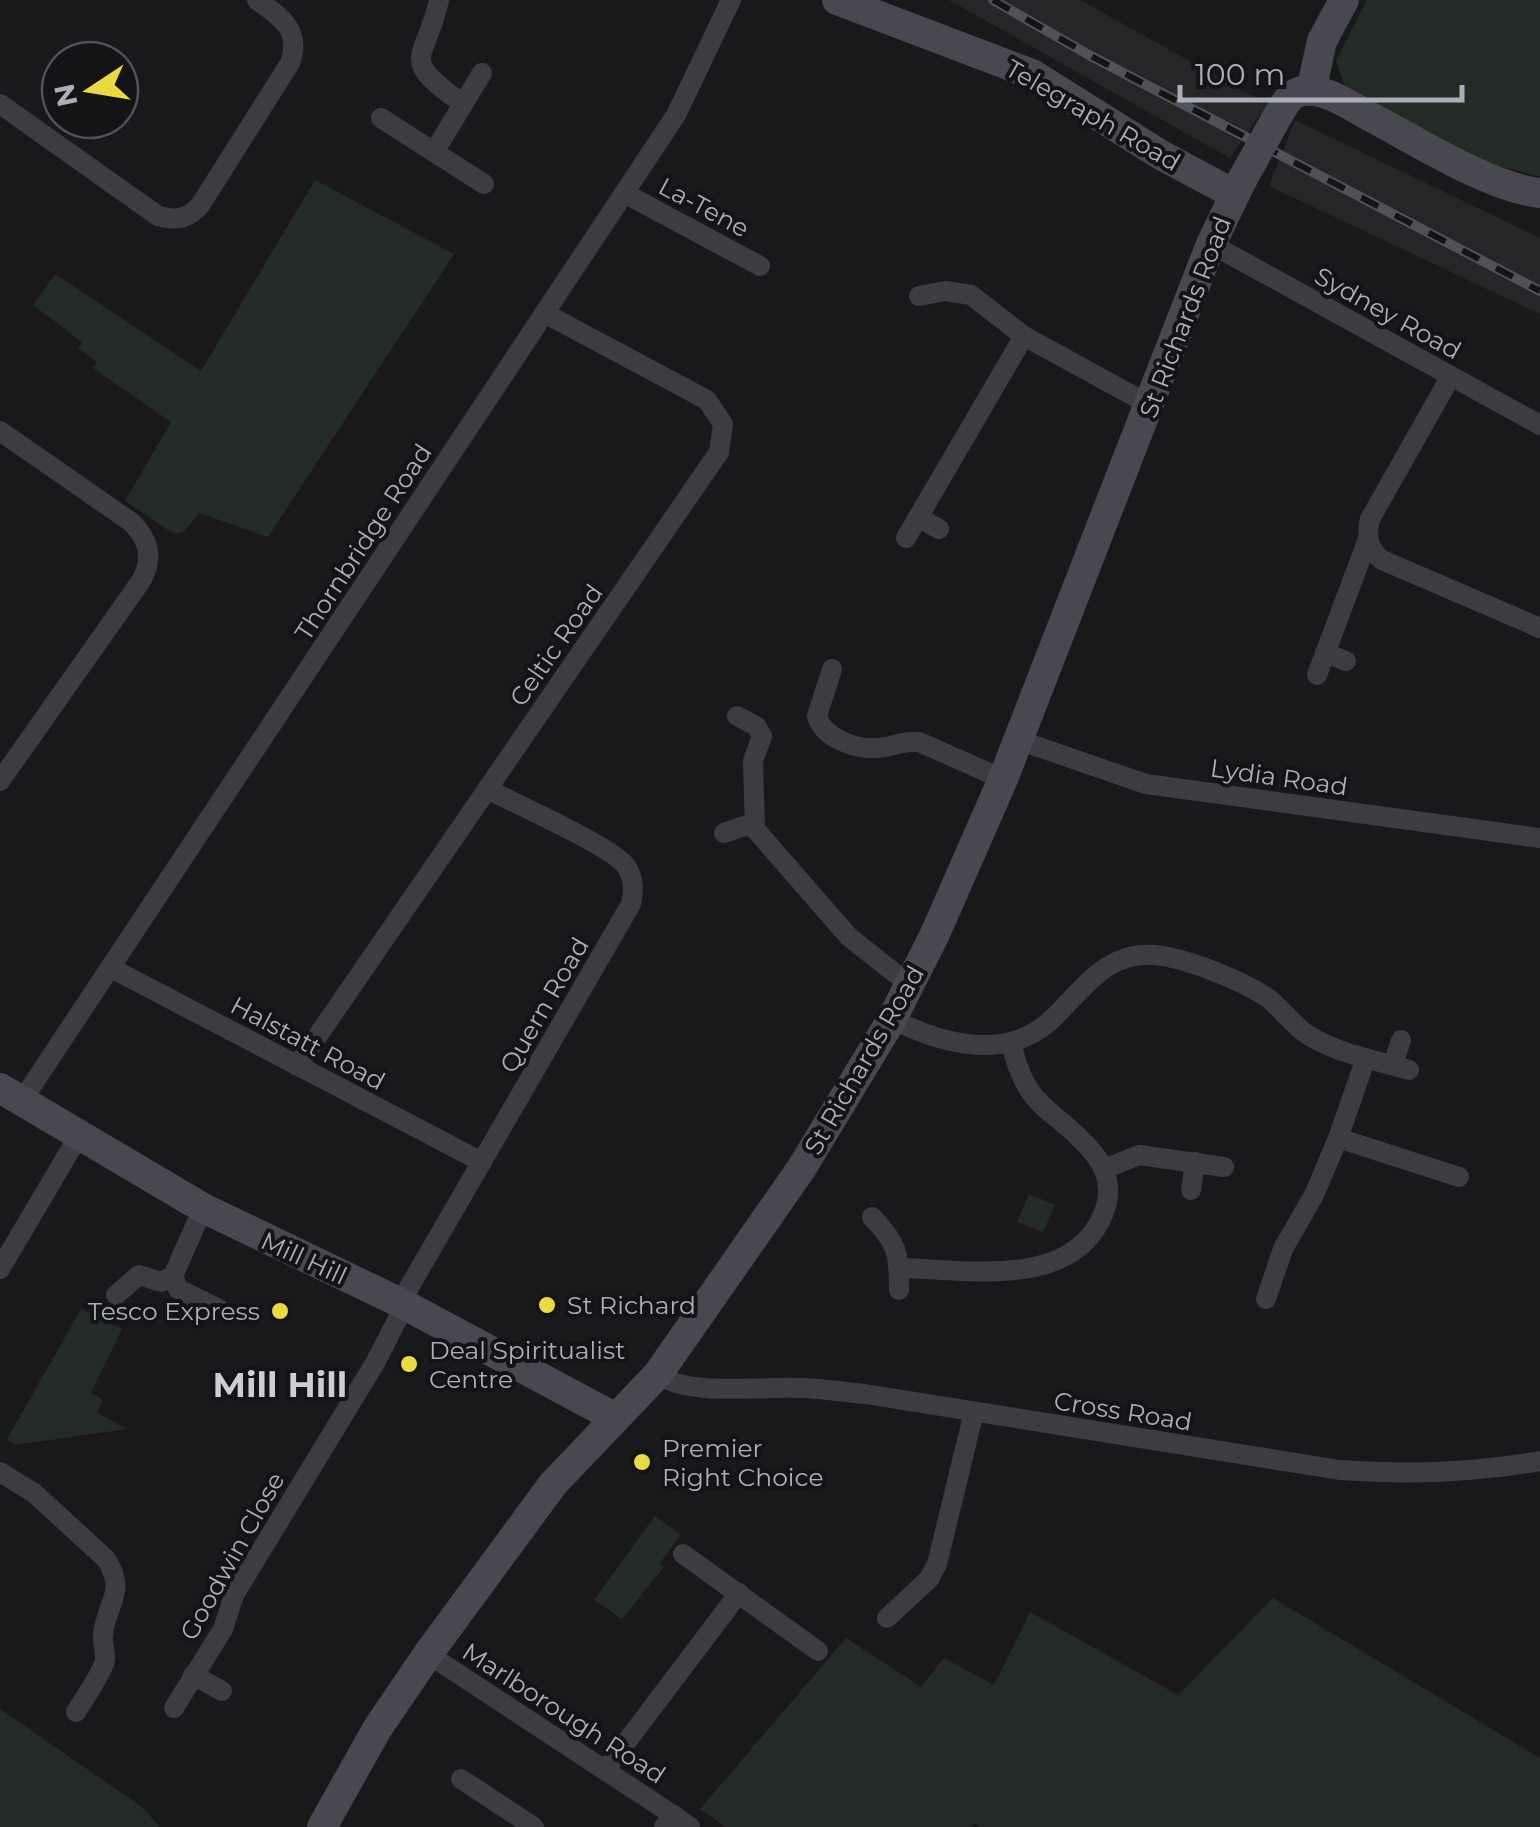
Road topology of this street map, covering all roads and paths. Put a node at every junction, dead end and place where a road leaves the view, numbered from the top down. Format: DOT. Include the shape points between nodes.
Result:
graph roads {
  1 [pos="257,0"];
  2 [pos="439,0"];
  3 [pos="731,0"];
  4 [pos="838,0"];
  5 [pos="1344,0"];
  6 [pos="482,73"];
  7 [pos="1311,91"];
  8 [pos="0,104"];
  9 [pos="463,104"];
  10 [pos="381,118"];
  11 [pos="434,152"];
  12 [pos="484,184"];
  13 [pos="1238,187"];
  14 [pos="624,192"];
  15 [pos="1540,192"];
  16 [pos="1211,244"];
  17 [pos="760,266"];
  18 [pos="920,296"];
  19 [pos="544,312"];
  20 [pos="1024,336"];
  21 [pos="1451,376"];
  22 [pos="1150,405"];
  23 [pos="1540,425"];
  24 [pos="0,431"];
  25 [pos="918,516"];
  26 [pos="939,529"];
  27 [pos="906,538"];
  28 [pos="1368,540"];
  29 [pos="1540,628"];
  30 [pos="1325,653"];
  31 [pos="1346,661"];
  32 [pos="832,669"];
  33 [pos="1317,675"];
  34 [pos="737,716"];
  35 [pos="1018,740"];
  36 [pos="1003,779"];
  37 [pos="0,781"];
  38 [pos="487,789"];
  39 [pos="755,830"];
  40 [pos="724,833"];
  41 [pos="1540,838"];
  42 [pos="111,968"];
  43 [pos="910,985"];
  44 [pos="892,1019"];
  45 [pos="1401,1040"];
  46 [pos="1012,1042"];
  47 [pos="1366,1058"];
  48 [pos="297,1066"];
  49 [pos="10,1095"];
  50 [pos="78,1137"];
  51 [pos="1338,1138"];
  52 [pos="482,1162"];
  53 [pos="1194,1162"];
  54 [pos="1224,1167"];
  55 [pos="1104,1169"];
  56 [pos="1459,1177"];
  57 [pos="1191,1190"];
  58 [pos="202,1208"];
  59 [pos="872,1217"];
  60 [pos="0,1270"];
  61 [pos="172,1276"];
  62 [pos="116,1295"];
  63 [pos="1266,1299"];
  64 [pos="402,1304"];
  65 [pos="220,1309"];
  66 [pos="663,1367"];
  67 [pos="974,1412"];
  68 [pos="614,1417"];
  69 [pos="1540,1461"];
  70 [pos="0,1472"];
  71 [pos="683,1554"];
  72 [pos="739,1594"];
  73 [pos="887,1618"];
  74 [pos="818,1651"];
  75 [pos="428,1654"];
  76 [pos="193,1675"];
  77 [pos="222,1691"];
  78 [pos="174,1708"];
  79 [pos="76,1712"];
  80 [pos="606,1769"];
  81 [pos="462,1779"];
  82 [pos="675,1823"];
  83 [pos="322,1827"];
  84 [pos="534,1827"];
  1 -- 8 [label="street" via="290,28 295,51 201,204 182,218 158,216"];
  2 -- 9 [label="street" via="420,55 430,80"];
  3 -- 14 [label="street, Thornbridge Road" via="676,115"];
  4 -- 13 [label="street, Telegraph Road" via="1032,74 1162,155"];
  5 -- 7 [label="street" via="1322,42"];
  6 -- 9 [label="street"];
  7 -- 13 [label="street, St Richards Road, bridge" via="1290,96"];
  7 -- 15 [label="street" via="1466,167"];
  9 -- 11 [label="street"];
  10 -- 11 [label="street"];
  11 -- 12 [label="street"];
  13 -- 16 [label="street, St Richards Road"];
  14 -- 17 [label="street, La-Tene"];
  14 -- 19 [label="street, Thornbridge Road"];
  16 -- 21 [label="street, Sydney Road"];
  16 -- 22 [label="street, St Richards Road"];
  18 -- 20 [label="street" via="972,295"];
  19 -- 38 [label="street, Celtic Road" via="707,400 724,438"];
  19 -- 42 [label="street, Thornbridge Road"];
  20 -- 22 [label="street"];
  20 -- 25 [label="street"];
  21 -- 23 [label="street, Sydney Road"];
  21 -- 28 [label="street" via="1370,520"];
  22 -- 35 [label="street, St Richards Road"];
  24 -- 37 [label="street" via="131,522 149,556 142,581"];
  25 -- 26 [label="street"];
  25 -- 27 [label="street"];
  28 -- 29 [label="street" via="1382,560"];
  28 -- 30 [label="street"];
  30 -- 31 [label="street"];
  30 -- 33 [label="street"];
  32 -- 36 [label="street" via="817,716 827,733 870,749 919,742"];
  34 -- 39 [label="street" via="762,736 753,762"];
  35 -- 36 [label="street, St Richards Road"];
  35 -- 41 [label="street, Lydia Road" via="1146,784"];
  36 -- 43 [label="street, St Richards Road"];
  38 -- 48 [label="street, Celtic Road"];
  38 -- 52 [label="street, Quern Road" via="616,856 634,891"];
  39 -- 40 [label="street"];
  39 -- 43 [label="street" via="849,937"];
  42 -- 48 [label="street, Halstatt Road"];
  42 -- 49 [label="street, Thornbridge Road"];
  43 -- 44 [label="street, St Richards Road"];
  44 -- 46 [label="street" via="950,1043"];
  44 -- 66 [label="street, St Richards Road" via="801,1169"];
  45 -- 47 [label="street" via="1401,1068"];
  46 -- 47 [label="street" via="1031,1034 1106,966 1155,955 1253,989 1307,1034"];
  46 -- 55 [label="street" via="1023,1083"];
  47 -- 51 [label="street"];
  48 -- 52 [label="street, Halstatt Road"];
  49 -- 50 [label="street, Mill Hill"];
  50 -- 58 [label="street, Mill Hill"];
  50 -- 60 [label="street"];
  51 -- 56 [label="street"];
  51 -- 63 [label="street"];
  52 -- 64 [label="street, Quern Road"];
  53 -- 54 [label="street"];
  53 -- 55 [label="street" via="1139,1154"];
  53 -- 57 [label="street"];
  55 -- 59 [label="street" via="1109,1185 1098,1226 1084,1244 1032,1270 898,1279 898,1251"];
  58 -- 61 [label="street"];
  58 -- 64 [label="street, Mill Hill"];
  61 -- 62 [label="street" via="161,1282 139,1275"];
  61 -- 65 [label="street" via="178,1289"];
  64 -- 68 [label="street, Mill Hill"];
  64 -- 76 [label="street, Goodwin Close" via="375,1363"];
  66 -- 67 [label="street, Cross Road" via="666,1380 698,1386 835,1390"];
  66 -- 68 [label="street, St Richards Road"];
  67 -- 69 [label="street, Cross Road" via="1340,1470 1405,1475"];
  67 -- 73 [label="street" via="936,1564"];
  68 -- 75 [label="street, St Richards Road" via="553,1484"];
  70 -- 79 [label="street" via="34,1493 113,1570 115,1597 103,1630 106,1656"];
  71 -- 72 [label="street"];
  72 -- 74 [label="street"];
  72 -- 80 [label="street"];
  75 -- 80 [label="street, Marlborough Road"];
  75 -- 83 [label="street, St Richards Road"];
  76 -- 77 [label="street, Goodwin Close"];
  76 -- 78 [label="street, Goodwin Close"];
  80 -- 82 [label="street, Marlborough Road"];
  81 -- 84 [label="street"];
}
